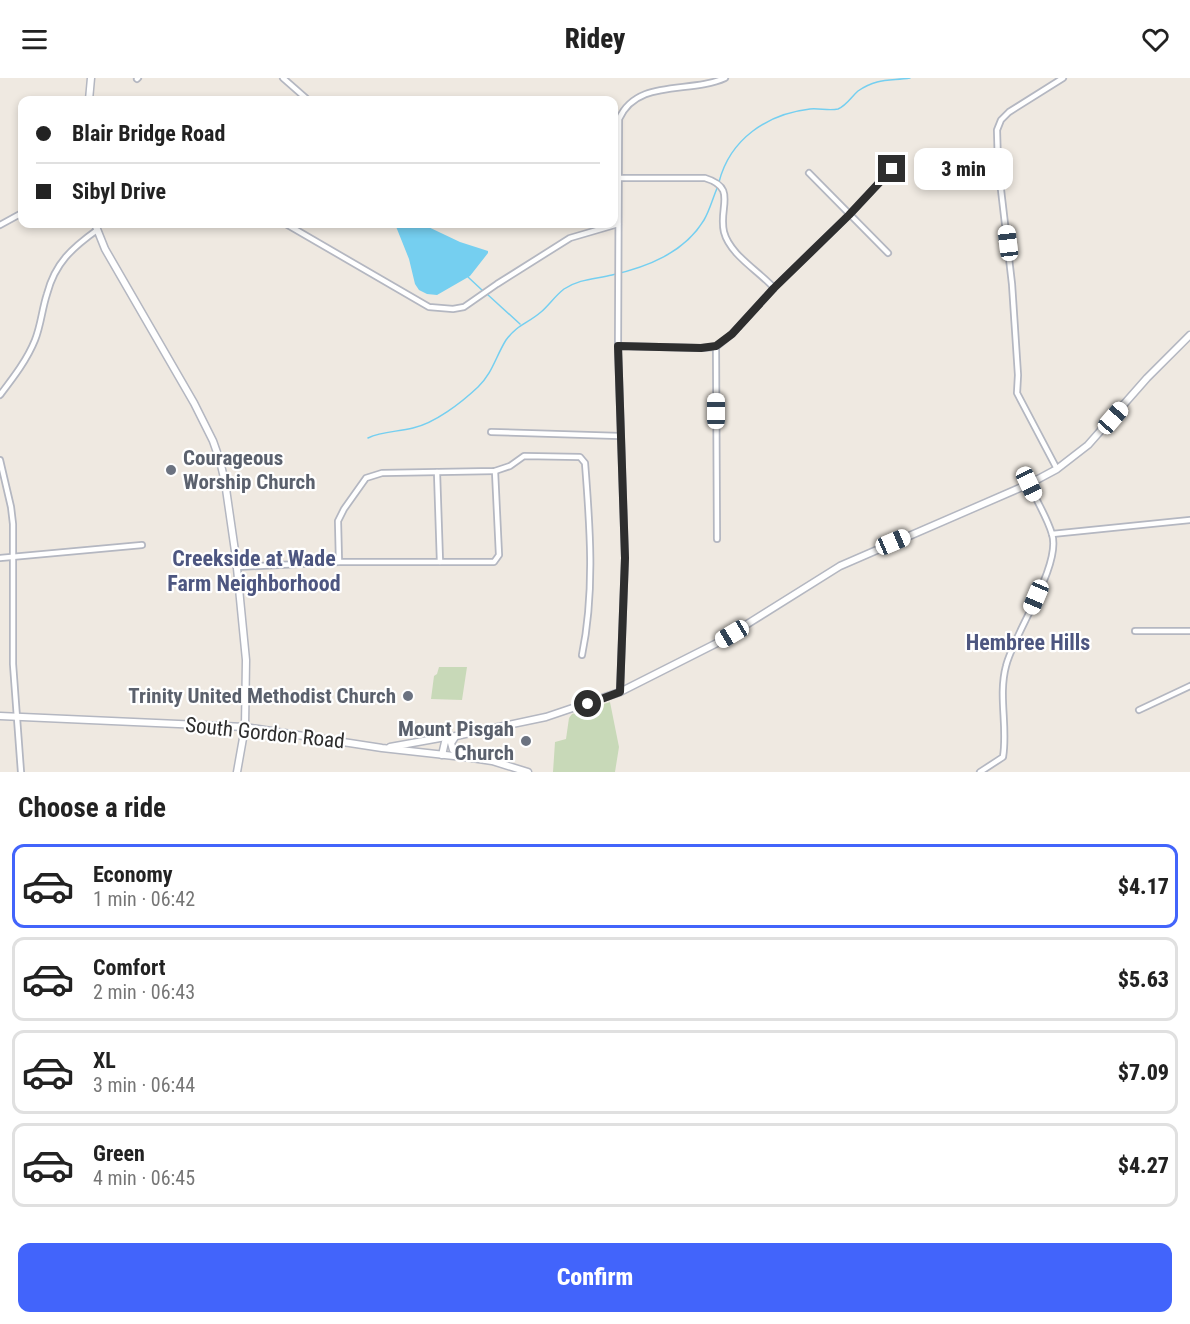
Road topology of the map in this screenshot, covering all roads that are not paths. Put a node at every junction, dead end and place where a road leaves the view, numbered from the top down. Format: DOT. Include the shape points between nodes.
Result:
graph roads {
  1 [pos="91,78"];
  2 [pos="283,78"];
  3 [pos="725,78"];
  4 [pos="1064,78"];
  5 [pos="89,96"];
  6 [pos="303,96"];
  7 [pos="892,169"];
  8 [pos="809,173"];
  9 [pos="618,178"];
  10 [pos="18,215"];
  11 [pos="849,215"];
  12 [pos="618,224"];
  13 [pos="0,225"];
  14 [pos="95,228"];
  15 [pos="96,228"];
  16 [pos="293,228"];
  17 [pos="604,228"];
  18 [pos="888,253"];
  19 [pos="774,288"];
  20 [pos="1190,335"];
  21 [pos="618,346"];
  22 [pos="716,346"];
  23 [pos="0,395"];
  24 [pos="491,432"];
  25 [pos="620,436"];
  26 [pos="0,460"];
  27 [pos="1057,469"];
  28 [pos="495,471"];
  29 [pos="437,472"];
  30 [pos="1029,484"];
  31 [pos="1190,520"];
  32 [pos="1052,534"];
  33 [pos="717,539"];
  34 [pos="142,545"];
  35 [pos="15,556"];
  36 [pos="0,558"];
  37 [pos="339,562"];
  38 [pos="440,562"];
  39 [pos="237,567"];
  40 [pos="1135,631"];
  41 [pos="1190,631"];
  42 [pos="582,655"];
  43 [pos="1190,686"];
  44 [pos="620,692"];
  45 [pos="1139,710"];
  46 [pos="18,715"];
  47 [pos="0,716"];
  48 [pos="245,727"];
  49 [pos="458,735"];
  50 [pos="382,748"];
  51 [pos="442,755"];
  52 [pos="472,758"];
  53 [pos="21,772"];
  54 [pos="237,772"];
  55 [pos="528,772"];
  56 [pos="980,772"];
  1 -- 5 [label="street"];
  2 -- 6 [label="street"];
  3 -- 9 [label="street" via="693,87 654,90 633,99 619,119"];
  4 -- 27 [label="street" via="1009,112 997,130 1012,284 1017,393"];
  7 -- 11 [label="street"];
  8 -- 11 [label="street"];
  9 -- 12 [label="street"];
  9 -- 19 [label="street" via="717,181 725,197 722,219 727,239"];
  10 -- 13 [label="street"];
  11 -- 18 [label="street"];
  11 -- 19 [label="street"];
  12 -- 21 [label="street"];
  14 -- 23 [label="street" via="55,272 34,343"];
  15 -- 39 [label="street" via="213,441 225,482"];
  16 -- 17 [label="street" via="429,307 453,309 464,307 570,238"];
  19 -- 22 [label="street"];
  20 -- 27 [label="street" via="1088,445"];
  21 -- 22 [label="street"];
  21 -- 25 [label="street"];
  22 -- 33 [label="street"];
  24 -- 25 [label="street"];
  25 -- 44 [label="street" via="625,558"];
  26 -- 35 [label="street" via="11,507"];
  27 -- 30 [label="street"];
  28 -- 29 [label="street"];
  28 -- 38 [label="street" via="499,555 494,562"];
  28 -- 42 [label="street" via="524,456 580,457 585,463 591,569"];
  29 -- 37 [label="street" via="382,473 366,478 338,521"];
  29 -- 38 [label="street"];
  30 -- 32 [label="street"];
  30 -- 44 [label="street" via="840,566 717,643"];
  31 -- 32 [label="street"];
  32 -- 56 [label="street" via="1051,558 1006,666 1003,757"];
  34 -- 35 [label="street"];
  35 -- 36 [label="street"];
  35 -- 46 [label="street" via="13,664"];
  37 -- 38 [label="street"];
  37 -- 39 [label="street"];
  39 -- 48 [label="street" via="246,660"];
  40 -- 41 [label="street"];
  43 -- 45 [label="street"];
  44 -- 49 [label="street" via="546,717"];
  46 -- 47 [label="street, South Gordon Road"];
  46 -- 48 [label="street, South Gordon Road"];
  46 -- 53 [label="street"];
  48 -- 50 [label="street, South Gordon Road"];
  48 -- 54 [label="street"];
  49 -- 50 [label="street"];
  49 -- 51 [label="street" via="447,738"];
  49 -- 52 [label="street" via="451,742 453,750"];
  50 -- 51 [label="street, South Gordon Road"];
  51 -- 52 [label="street, South Gordon Road"];
  52 -- 55 [label="street, South Gordon Road"];
}
